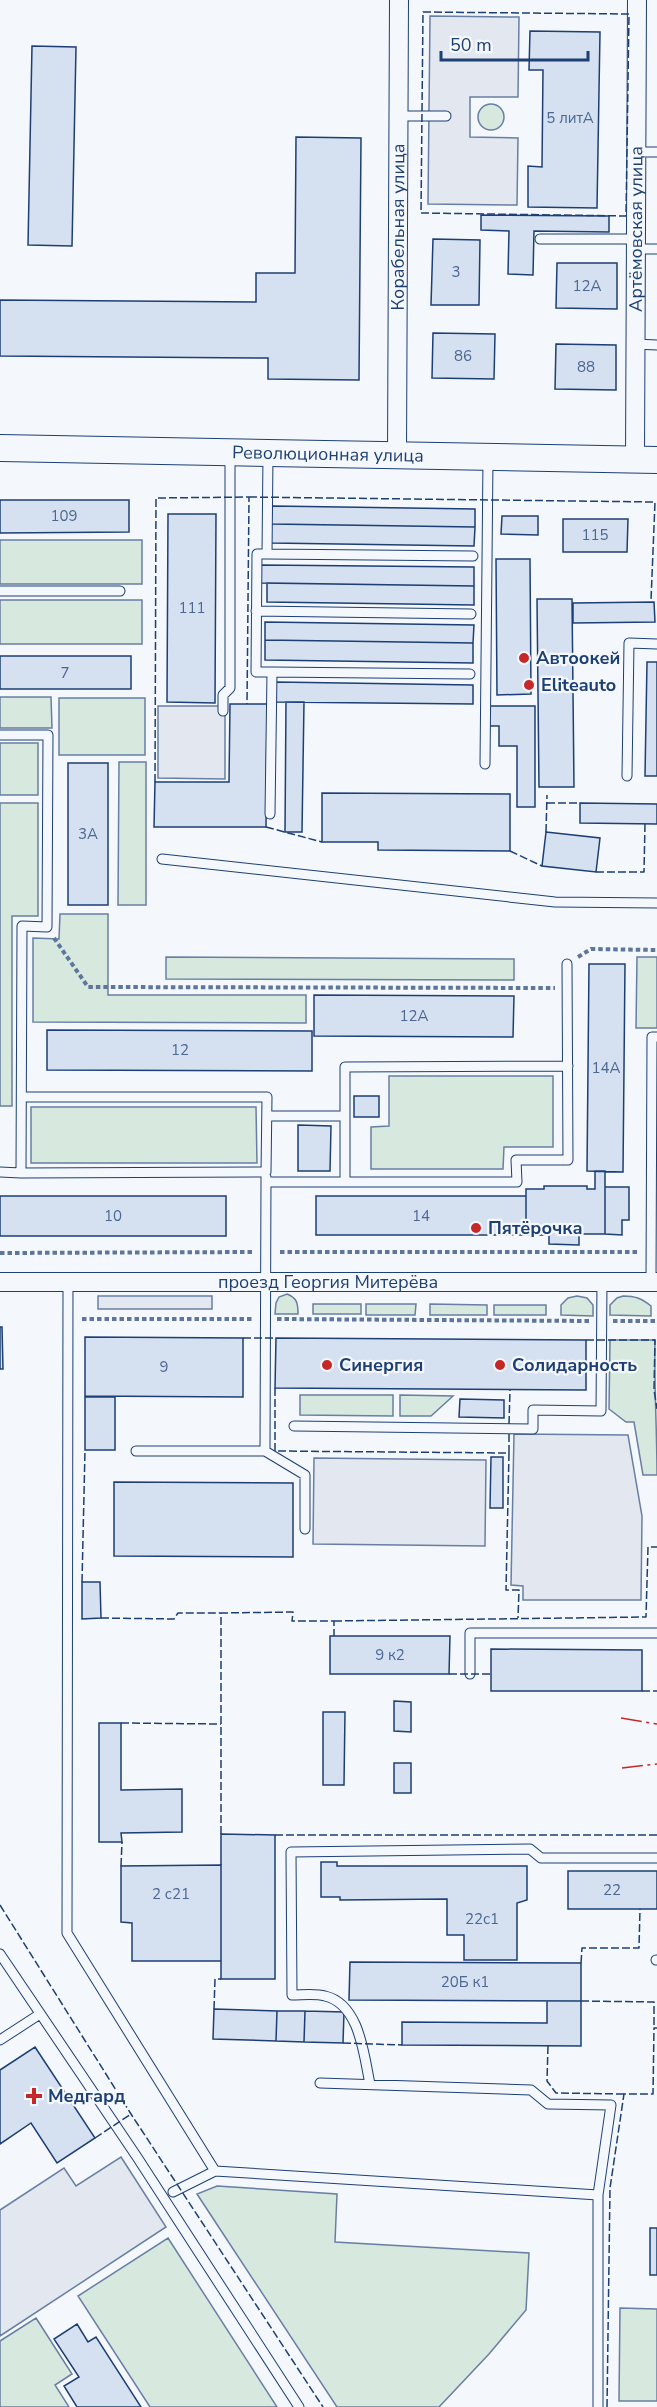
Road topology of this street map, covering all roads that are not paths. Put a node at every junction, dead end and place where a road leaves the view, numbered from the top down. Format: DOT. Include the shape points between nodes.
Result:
graph roads {
  1 [pos="399,0"];
  2 [pos="637,0"];
  3 [pos="398,116"];
  4 [pos="446,116"];
  5 [pos="636,152"];
  6 [pos="657,152"];
  7 [pos="540,239"];
  8 [pos="636,244"];
  9 [pos="657,249"];
  10 [pos="635,344"];
  11 [pos="657,345"];
  12 [pos="0,448"];
  13 [pos="230,452"];
  14 [pos="268,453"];
  15 [pos="397,455"];
  16 [pos="488,457"];
  17 [pos="646,460"];
  18 [pos="267,554"];
  19 [pos="472,556"];
  20 [pos="0,591"];
  21 [pos="120,591"];
  22 [pos="256,611"];
  23 [pos="471,614"];
  24 [pos="657,644"];
  25 [pos="272,672"];
  26 [pos="470,674"];
  27 [pos="223,711"];
  28 [pos="0,735"];
  29 [pos="485,764"];
  30 [pos="627,776"];
  31 [pos="270,814"];
  32 [pos="162,859"];
  33 [pos="657,903"];
  34 [pos="567,964"];
  35 [pos="657,1037"];
  36 [pos="568,1066"];
  37 [pos="22,1097"];
  38 [pos="267,1116"];
  39 [pos="345,1116"];
  40 [pos="0,1172"];
  41 [pos="21,1173"];
  42 [pos="266,1177"];
  43 [pos="654,1180"];
  44 [pos="345,1182"];
  45 [pos="0,1282"];
  46 [pos="68,1282"];
  47 [pos="266,1282"];
  48 [pos="602,1282"];
  49 [pos="654,1282"];
  50 [pos="294,1426"];
  51 [pos="135,1451"];
  52 [pos="265,1451"];
  53 [pos="304,1529"];
  54 [pos="657,1633"];
  55 [pos="470,1674"];
  56 [pos="657,1858"];
  57 [pos="0,1954"];
  58 [pos="40,2014"];
  59 [pos="0,2040"];
  60 [pos="320,2083"];
  61 [pos="370,2084"];
  62 [pos="215,2171"];
  63 [pos="173,2192"];
  64 [pos="597,2195"];
  65 [pos="299,2407"];
  66 [pos="598,2407"];
  1 -- 3 [label="street, Корабельная улица"];
  2 -- 5 [label="street, Артёмовская улица"];
  3 -- 4 [label="lane"];
  3 -- 15 [label="street, Корабельная улица"];
  5 -- 6 [label="lane"];
  5 -- 8 [label="street, Артёмовская улица"];
  7 -- 8 [label="lane"];
  8 -- 9 [label="lane"];
  8 -- 10 [label="street, Артёмовская улица"];
  10 -- 11 [label="lane"];
  10 -- 17 [label="street, Артёмовская улица"];
  12 -- 13 [label="main road, Революционная улица"];
  13 -- 14 [label="main road, Революционная улица"];
  13 -- 27 [label="lane" via="230,688 223,695"];
  14 -- 15 [label="main road, Революционная улица"];
  14 -- 18 [label="lane"];
  15 -- 16 [label="main road, Революционная улица"];
  16 -- 17 [label="main road, Революционная улица"];
  16 -- 29 [label="lane"];
  18 -- 19 [label="lane"];
  18 -- 22 [label="lane" via="257,554"];
  20 -- 21 [label="lane"];
  22 -- 23 [label="lane"];
  22 -- 25 [label="lane" via="256,672"];
  24 -- 30 [label="lane" via="629,643"];
  25 -- 26 [label="lane"];
  25 -- 31 [label="lane"];
  28 -- 37 [label="lane" via="48,735 47,927 22,926"];
  32 -- 33 [label="lane" via="555,902"];
  34 -- 36 [label="lane"];
  35 -- 43 [label="lane" via="652,1037"];
  36 -- 39 [label="lane" via="345,1067"];
  36 -- 44 [label="lane" via="568,1160 516,1160 517,1182"];
  37 -- 38 [label="lane" via="267,1097"];
  37 -- 41 [label="lane"];
  38 -- 39 [label="lane"];
  38 -- 42 [label="lane"];
  39 -- 44 [label="lane"];
  40 -- 41 [label="lane"];
  41 -- 42 [label="lane"];
  42 -- 44 [label="lane"];
  42 -- 47 [label="lane"];
  43 -- 49 [label="lane" via="650,1252"];
  45 -- 46 [label="street, проезд Георгия Митерёва"];
  46 -- 47 [label="street, проезд Георгия Митерёва"];
  46 -- 62 [label="lane" via="67,1933"];
  47 -- 48 [label="street, проезд Георгия Митерёва"];
  47 -- 52 [label="lane"];
  48 -- 49 [label="street, проезд Георгия Митерёва"];
  48 -- 50 [label="lane" via="600,1411 533,1410 533,1429"];
  51 -- 52 [label="lane"];
  52 -- 53 [label="lane" via="305,1475"];
  54 -- 55 [label="lane" via="470,1634"];
  56 -- 61 [label="lane" via="541,1858 530,1850 291,1852 292,1995 326,1996 343,2004 361,2044"];
  57 -- 58 [label="lane"];
  58 -- 59 [label="lane"];
  58 -- 65 [label="lane"];
  60 -- 61 [label="lane"];
  61 -- 64 [label="lane" via="531,2090 548,2104 611,2105"];
  62 -- 63 [label="lane"];
  62 -- 64 [label="lane"];
  64 -- 66 [label="lane"];
}
